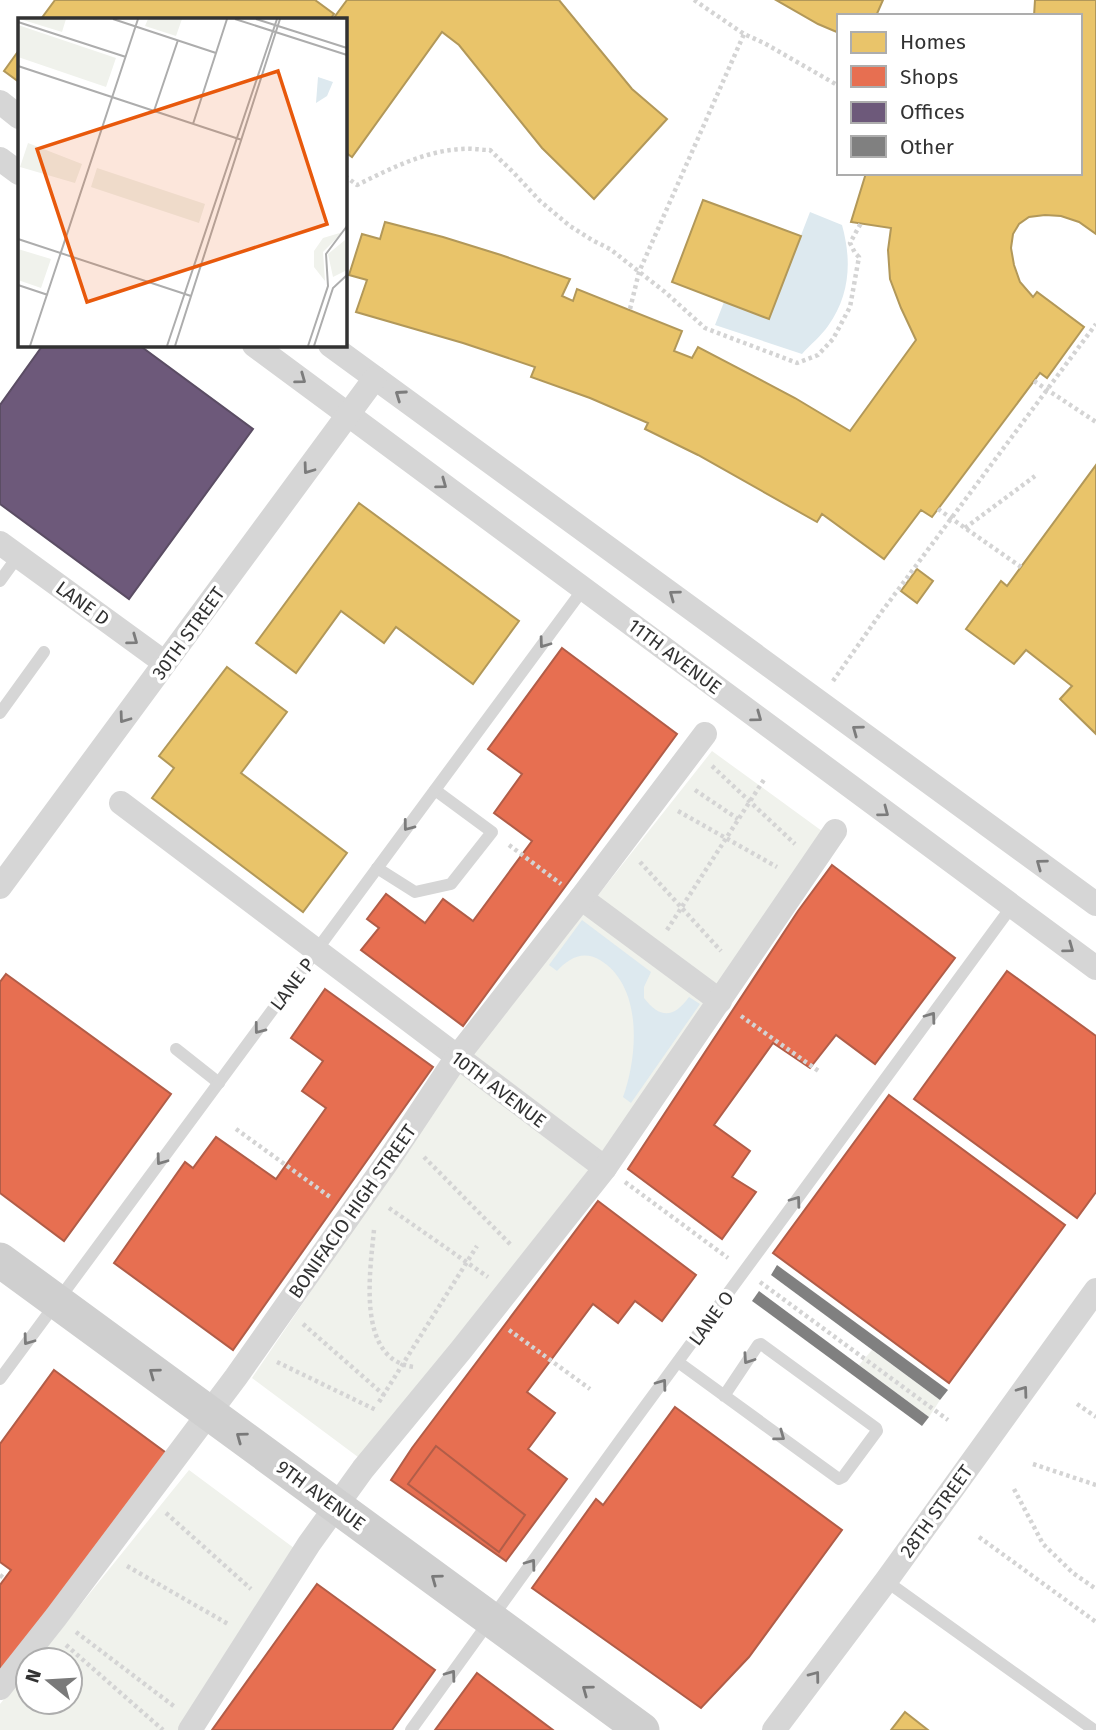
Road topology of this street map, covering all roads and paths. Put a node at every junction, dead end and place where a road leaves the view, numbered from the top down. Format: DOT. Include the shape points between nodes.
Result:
graph roads {
  1 [pos="694,0"];
  2 [pos="744,34"];
  3 [pos="837,85"];
  4 [pos="0,103"];
  5 [pos="18,116"];
  6 [pos="0,159"];
  7 [pos="18,172"];
  8 [pos="346,177"];
  9 [pos="861,223"];
  10 [pos="639,272"];
  11 [pos="631,309"];
  12 [pos="1096,324"];
  13 [pos="255,346"];
  14 [pos="331,346"];
  15 [pos="375,378"];
  16 [pos="1034,381"];
  17 [pos="348,414"];
  18 [pos="1096,422"];
  19 [pos="1035,476"];
  20 [pos="938,509"];
  21 [pos="965,528"];
  22 [pos="9,549"];
  23 [pos="1021,567"];
  24 [pos="0,581"];
  25 [pos="584,588"];
  26 [pos="44,652"];
  27 [pos="165,663"];
  28 [pos="819,702"];
  29 [pos="0,713"];
  30 [pos="699,741"];
  31 [pos="673,776"];
  32 [pos="765,778"];
  33 [pos="435,790"];
  34 [pos="656,799"];
  35 [pos="749,801"];
  36 [pos="121,803"];
  37 [pos="738,819"];
  38 [pos="835,831"];
  39 [pos="492,832"];
  40 [pos="726,838"];
  41 [pos="623,843"];
  42 [pos="377,868"];
  43 [pos="807,872"];
  44 [pos="0,887"];
  45 [pos="581,898"];
  46 [pos="1096,904"];
  47 [pos="1012,906"];
  48 [pos="681,907"];
  49 [pos="316,951"];
  50 [pos="653,951"];
  51 [pos="1096,968"];
  52 [pos="740,971"];
  53 [pos="719,1001"];
  54 [pos="176,1049"];
  55 [pos="457,1057"];
  56 [pos="820,1072"];
  57 [pos="219,1083"];
  58 [pos="236,1129"];
  59 [pos="404,1136"];
  60 [pos="388,1161"];
  61 [pos="605,1168"];
  62 [pos="352,1212"];
  63 [pos="477,1246"];
  64 [pos="0,1260"];
  65 [pos="466,1262"];
  66 [pos="530,1263"];
  67 [pos="745,1271"];
  68 [pos="1096,1290"];
  69 [pos="508,1291"];
  70 [pos="57,1302"];
  71 [pos="285,1308"];
  72 [pos="489,1315"];
  73 [pos="254,1352"];
  74 [pos="678,1362"];
  75 [pos="402,1365"];
  76 [pos="415,1367"];
  77 [pos="0,1379"];
  78 [pos="590,1389"];
  79 [pos="384,1395"];
  80 [pos="724,1396"];
  81 [pos="1077,1404"];
  82 [pos="375,1409"];
  83 [pos="209,1413"];
  84 [pos="1096,1417"];
  85 [pos="948,1420"];
  86 [pos="402,1422"];
  87 [pos="1032,1464"];
  88 [pos="1096,1485"];
  89 [pos="1014,1489"];
  90 [pos="147,1496"];
  91 [pos="336,1506"];
  92 [pos="979,1536"];
  93 [pos="104,1553"];
  94 [pos="886,1581"];
  95 [pos="1096,1589"];
  96 [pos="270,1605"];
  97 [pos="491,1620"];
  98 [pos="1096,1622"];
  99 [pos="51,1623"];
  100 [pos="249,1636"];
  101 [pos="0,1688"];
  102 [pos="192,1726"];
  103 [pos="163,1730"];
  104 [pos="411,1730"];
  105 [pos="642,1730"];
  106 [pos="774,1730"];
  107 [pos="1094,1730"];
  1 -- 2 [label="path"];
  2 -- 3 [label="path"];
  2 -- 10 [label="path"];
  4 -- 5 [label="street"];
  6 -- 7 [label="street"];
  8 -- 10 [label="path" via="357,186 430,154 490,150 550,210"];
  9 -- 10 [label="path" via="850,243 859,257 850,307 833,340 818,355 797,363 705,328"];
  10 -- 11 [label="path"];
  12 -- 28 [label="path"];
  13 -- 17 [label="street, 11TH AVENUE, one-way"];
  14 -- 15 [label="street"];
  15 -- 17 [label="street, 30TH STREET"];
  28 -- 15 [label="street, one-way"];
  16 -- 18 [label="path, bridge"];
  17 -- 25 [label="street, 11TH AVENUE, one-way"];
  17 -- 27 [label="street, 30TH STREET, one-way"];
  19 -- 21 [label="path"];
  20 -- 21 [label="path, bridge"];
  21 -- 23 [label="path, bridge"];
  22 -- 24 [label="lane"];
  22 -- 27 [label="street, LANE D, one-way"];
  25 -- 33 [label="lane, LANE P, one-way"];
  25 -- 47 [label="street, 11TH AVENUE, one-way"];
  26 -- 29 [label="lane"];
  27 -- 44 [label="street, 30TH STREET, one-way"];
  46 -- 28 [label="street, one-way"];
  30 -- 31 [label="street, BONIFACIO HIGH STREET"];
  30 -- 35 [label="path"];
  31 -- 34 [label="street, BONIFACIO HIGH STREET"];
  31 -- 37 [label="path"];
  32 -- 35 [label="path"];
  33 -- 39 [label="lane"];
  33 -- 42 [label="lane, LANE P, one-way"];
  34 -- 40 [label="path"];
  34 -- 41 [label="street, BONIFACIO HIGH STREET"];
  35 -- 37 [label="path"];
  35 -- 43 [label="path"];
  36 -- 49 [label="street, 10TH AVENUE"];
  37 -- 40 [label="path"];
  38 -- 43 [label="street"];
  39 -- 42 [label="lane" via="452,884 415,892"];
  39 -- 45 [label="path"];
  40 -- 43 [label="path"];
  40 -- 48 [label="path"];
  41 -- 45 [label="street, BONIFACIO HIGH STREET"];
  41 -- 48 [label="path"];
  42 -- 49 [label="lane, LANE P"];
  43 -- 52 [label="street"];
  45 -- 50 [label="street"];
  45 -- 55 [label="street, BONIFACIO HIGH STREET"];
  47 -- 51 [label="street, 11TH AVENUE, one-way"];
  67 -- 47 [label="lane, LANE O, one-way"];
  48 -- 50 [label="path"];
  48 -- 52 [label="path"];
  49 -- 55 [label="street, 10TH AVENUE"];
  49 -- 57 [label="lane, LANE P, one-way"];
  50 -- 53 [label="street"];
  52 -- 53 [label="street"];
  53 -- 56 [label="path"];
  53 -- 61 [label="street"];
  54 -- 57 [label="lane"];
  55 -- 59 [label="street, BONIFACIO HIGH STREET"];
  55 -- 61 [label="street, 10TH AVENUE"];
  57 -- 70 [label="lane, LANE P, one-way"];
  58 -- 62 [label="path"];
  59 -- 60 [label="street, BONIFACIO HIGH STREET"];
  59 -- 66 [label="path"];
  60 -- 62 [label="street, BONIFACIO HIGH STREET"];
  60 -- 65 [label="path" via="379,1201"];
  61 -- 66 [label="street"];
  61 -- 67 [label="path"];
  62 -- 71 [label="street, BONIFACIO HIGH STREET"];
  62 -- 75 [label="path" via="374,1228 370,1304 374,1328 382,1348"];
  63 -- 65 [label="path"];
  64 -- 70 [label="street, 9TH AVENUE"];
  65 -- 69 [label="path"];
  65 -- 75 [label="path"];
  66 -- 69 [label="street"];
  67 -- 74 [label="lane, LANE O"];
  67 -- 85 [label="path"];
  94 -- 68 [label="street, 28TH STREET, one-way"];
  69 -- 72 [label="street"];
  70 -- 77 [label="lane, LANE P, one-way"];
  83 -- 70 [label="street, 9TH AVENUE, one-way"];
  71 -- 73 [label="street, BONIFACIO HIGH STREET"];
  71 -- 79 [label="path"];
  72 -- 78 [label="path"];
  72 -- 86 [label="street"];
  73 -- 82 [label="path"];
  73 -- 83 [label="street, BONIFACIO HIGH STREET"];
  74 -- 80 [label="lane"];
  97 -- 74 [label="lane, LANE O, one-way"];
  75 -- 76 [label="path"];
  75 -- 79 [label="path"];
  79 -- 82 [label="path"];
  80 -- 80 [label="lane, one-way" via="840,1479 877,1431 761,1344"];
  81 -- 84 [label="path"];
  82 -- 86 [label="path"];
  83 -- 90 [label="street, BONIFACIO HIGH STREET"];
  91 -- 83 [label="street, 9TH AVENUE, one-way"];
  86 -- 91 [label="street"];
  87 -- 88 [label="path"];
  89 -- 95 [label="path" via="1042,1544"];
  90 -- 93 [label="street, BONIFACIO HIGH STREET"];
  90 -- 96 [label="path"];
  91 -- 96 [label="street"];
  97 -- 91 [label="street, 9TH AVENUE, one-way"];
  92 -- 98 [label="path"];
  93 -- 99 [label="street, BONIFACIO HIGH STREET"];
  93 -- 100 [label="path"];
  106 -- 94 [label="street, 28TH STREET, one-way"];
  94 -- 107 [label="lane"];
  96 -- 100 [label="street"];
  104 -- 97 [label="lane, LANE O, one-way"];
  105 -- 97 [label="street, 9TH AVENUE, one-way"];
  99 -- 101 [label="street, BONIFACIO HIGH STREET"];
  99 -- 102 [label="path"];
  99 -- 103 [label="path"];
  100 -- 102 [label="street"];
}
